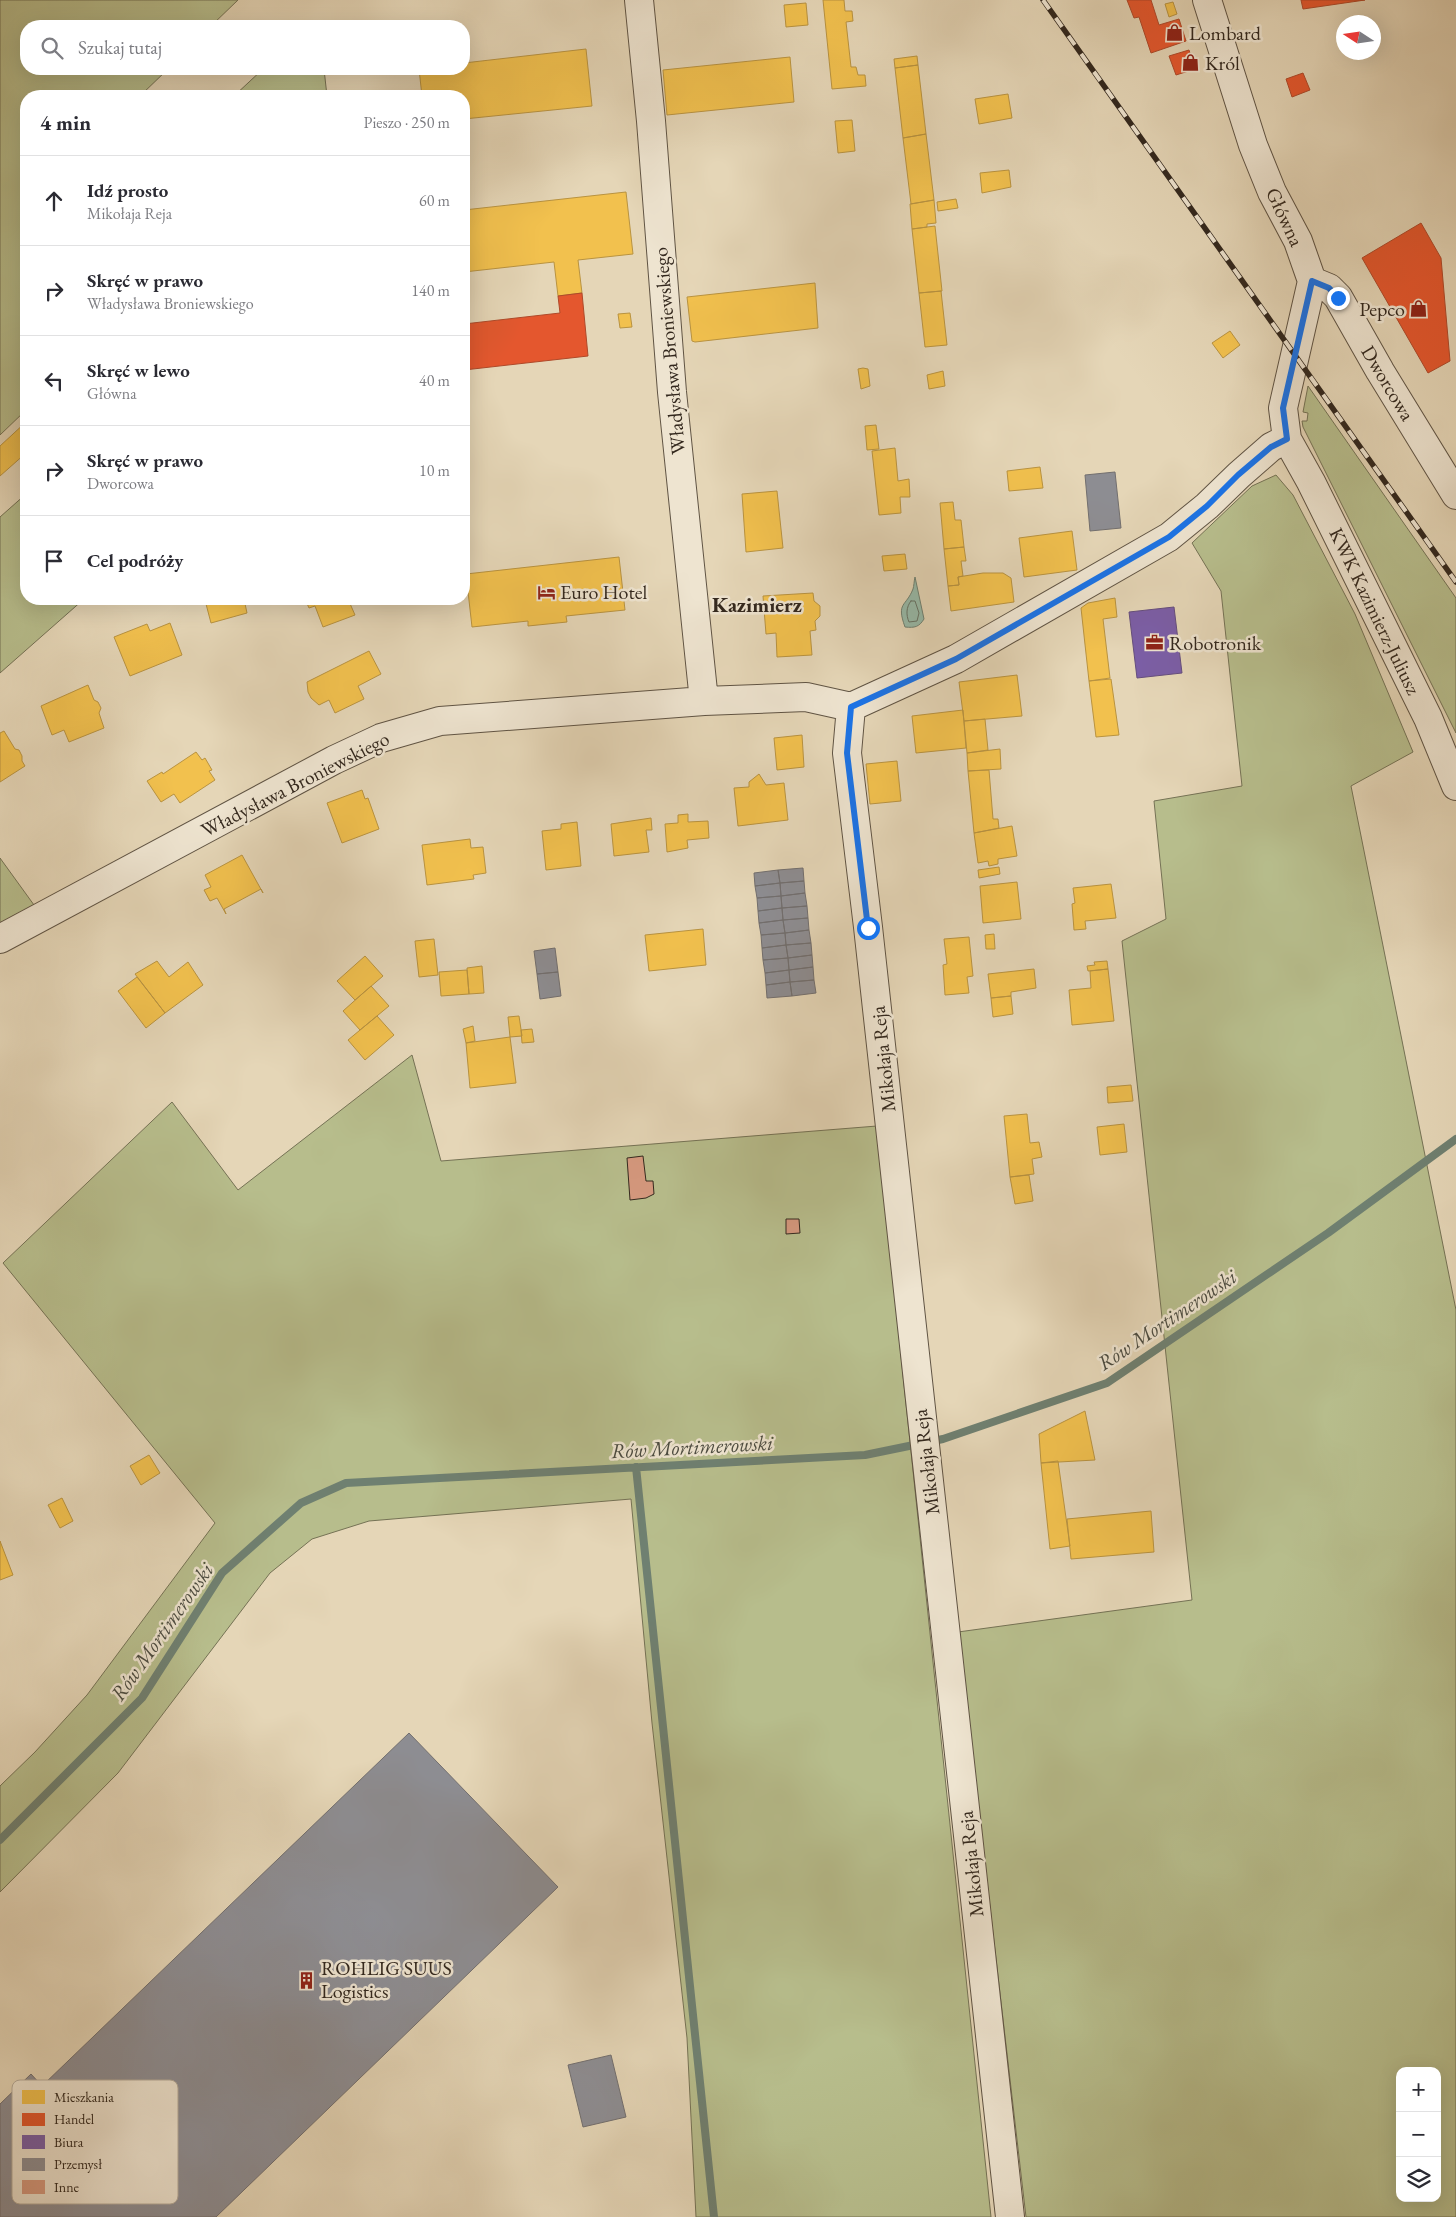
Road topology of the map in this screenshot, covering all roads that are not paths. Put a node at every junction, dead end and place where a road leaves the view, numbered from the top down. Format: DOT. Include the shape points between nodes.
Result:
graph roads {
  1 [pos="639,0"];
  2 [pos="1206,0"];
  3 [pos="1312,281"];
  4 [pos="1287,439"];
  5 [pos="1456,495"];
  6 [pos="704,701"];
  7 [pos="851,707"];
  8 [pos="1456,786"];
  9 [pos="0,939"];
  10 [pos="1010,2217"];
  1 -- 6 [label="street, Władysława Broniewskiego" via="673,402"];
  2 -- 3 [label="street, Główna" via="1253,145 1272,192 1298,241"];
  3 -- 4 [label="street" via="1283,408"];
  3 -- 5 [label="street, Dworcowa" via="1329,288 1338,298"];
  4 -- 7 [label="street" via="1271,447 1169,537 956,659"];
  4 -- 8 [label="street, KWK Kazimierz-Juliusz" via="1428,718"];
  6 -- 7 [label="street, Władysława Broniewskiego" via="806,697"];
  6 -- 9 [label="street, Władysława Broniewskiego" via="440,720 381,738"];
  7 -- 10 [label="street, Mikołaja Reja" via="847,753"];
}
